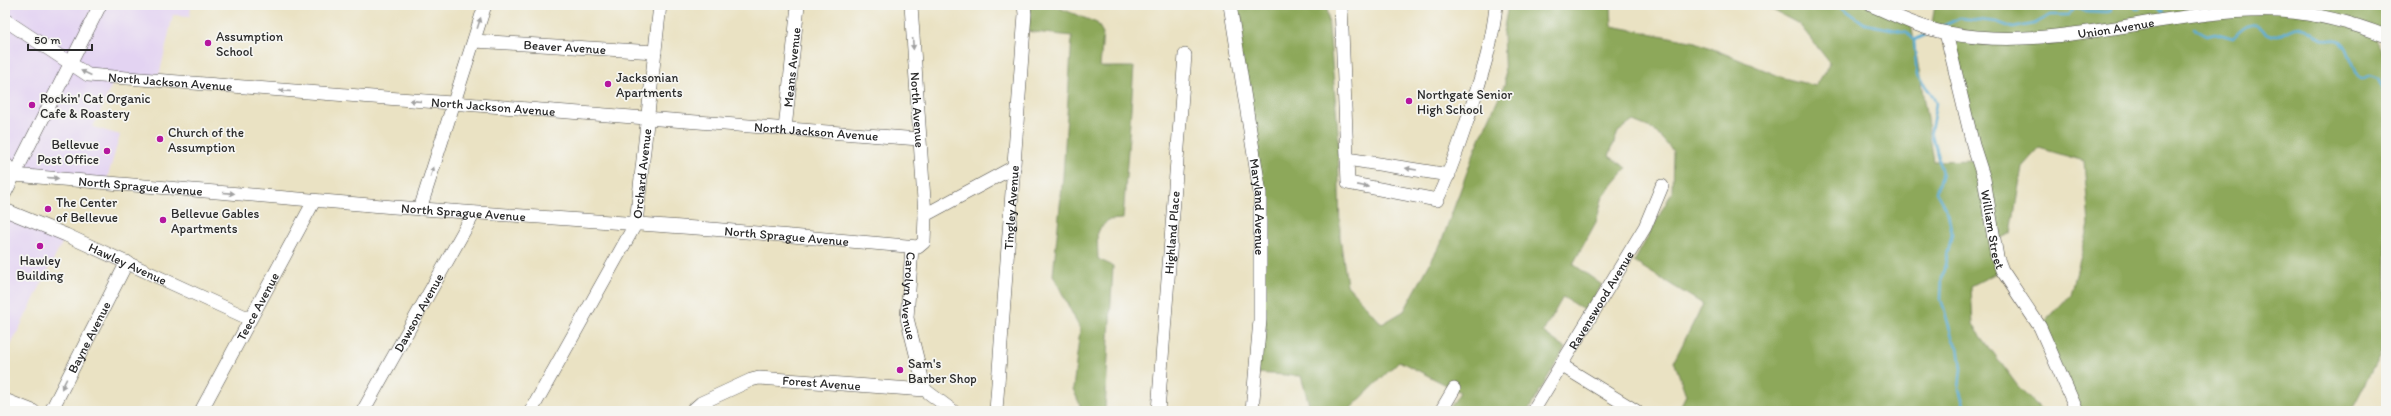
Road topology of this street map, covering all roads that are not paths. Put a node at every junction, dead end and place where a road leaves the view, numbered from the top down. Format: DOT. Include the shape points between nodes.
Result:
graph roads {
  1 [pos="100,5"];
  2 [pos="485,5"];
  3 [pos="660,5"];
  4 [pos="798,5"];
  5 [pos="911,5"];
  6 [pos="1024,5"];
  7 [pos="1230,5"];
  8 [pos="1341,5"];
  9 [pos="1496,5"];
  10 [pos="1871,5"];
  11 [pos="5,20"];
  12 [pos="1946,33"];
  13 [pos="2386,36"];
  14 [pos="474,41"];
  15 [pos="655,52"];
  16 [pos="1185,55"];
  17 [pos="71,64"];
  18 [pos="454,105"];
  19 [pos="648,119"];
  20 [pos="785,129"];
  21 [pos="919,139"];
  22 [pos="1347,159"];
  23 [pos="5,163"];
  24 [pos="1014,167"];
  25 [pos="1449,174"];
  26 [pos="14,175"];
  27 [pos="1662,186"];
  28 [pos="5,193"];
  29 [pos="314,201"];
  30 [pos="420,209"];
  31 [pos="5,210"];
  32 [pos="474,213"];
  33 [pos="925,215"];
  34 [pos="636,223"];
  35 [pos="912,247"];
  36 [pos="127,262"];
  37 [pos="250,319"];
  38 [pos="1561,365"];
  39 [pos="1454,389"];
  40 [pos="924,390"];
  41 [pos="5,400"];
  42 [pos="33,411"];
  43 [pos="50,411"];
  44 [pos="201,411"];
  45 [pos="363,411"];
  46 [pos="531,411"];
  47 [pos="692,411"];
  48 [pos="953,411"];
  49 [pos="996,411"];
  50 [pos="1158,411"];
  51 [pos="1252,411"];
  52 [pos="1441,411"];
  53 [pos="1533,411"];
  54 [pos="1636,411"];
  55 [pos="2078,411"];
  1 -- 17 [label="street"];
  14 -- 2 [label="street, one-way"];
  3 -- 15 [label="street, Orchard Avenue"];
  4 -- 20 [label="street, Means Avenue"];
  5 -- 21 [label="street, North Avenue, one-way"];
  6 -- 24 [label="street, Tingley Avenue"];
  7 -- 51 [label="street, Maryland Avenue" via="1260,193 1260,320"];
  8 -- 22 [label="street"];
  9 -- 25 [label="street" via="1484,68"];
  10 -- 12 [label="street, Union Avenue" via="1911,23"];
  11 -- 17 [label="street, North Jackson Avenue"];
  12 -- 13 [label="street, Union Avenue" via="2010,38 2044,37 2205,16 2276,11 2324,17"];
  12 -- 55 [label="street, William Street" via="1972,145 1984,179 1996,257 2040,327"];
  14 -- 15 [label="street, Beaver Avenue"];
  14 -- 18 [label="street"];
  15 -- 19 [label="street, Orchard Avenue"];
  16 -- 50 [label="street, Highland Place"];
  18 -- 17 [label="street, North Jackson Avenue, one-way" via="88,75"];
  17 -- 26 [label="street"];
  18 -- 19 [label="street, North Jackson Avenue"];
  30 -- 18 [label="street, one-way"];
  19 -- 20 [label="street, North Jackson Avenue"];
  19 -- 34 [label="street, Orchard Avenue"];
  20 -- 21 [label="street, North Jackson Avenue"];
  21 -- 33 [label="street, North Avenue"];
  25 -- 22 [label="street, one-way"];
  22 -- 25 [label="street, one-way" via="1348,183 1438,200"];
  23 -- 26 [label="street"];
  24 -- 33 [label="street"];
  24 -- 49 [label="street, Tingley Avenue"];
  26 -- 28 [label="street"];
  26 -- 29 [label="street, North Sprague Avenue, one-way"];
  27 -- 38 [label="street, Ravenswood Avenue" via="1645,227"];
  29 -- 30 [label="street, North Sprague Avenue"];
  29 -- 37 [label="street, Teece Avenue"];
  30 -- 32 [label="street, North Sprague Avenue"];
  31 -- 36 [label="street, Hawley Avenue"];
  32 -- 34 [label="street, North Sprague Avenue"];
  32 -- 45 [label="street, Dawson Avenue"];
  33 -- 35 [label="street, Carolyn Avenue" via="924,242 920,247"];
  34 -- 35 [label="street, North Sprague Avenue"];
  34 -- 46 [label="street, Orchard Avenue"];
  35 -- 40 [label="street, Carolyn Avenue" via="907,318"];
  36 -- 37 [label="street, Hawley Avenue"];
  36 -- 43 [label="street, Bayne Avenue, one-way"];
  37 -- 44 [label="street, Teece Avenue"];
  38 -- 53 [label="street, Ravenswood Avenue"];
  38 -- 54 [label="street"];
  39 -- 52 [label="street"];
  40 -- 47 [label="street, Forest Avenue" via="759,378 700,403"];
  40 -- 48 [label="street"];
  41 -- 42 [label="street"];
}
